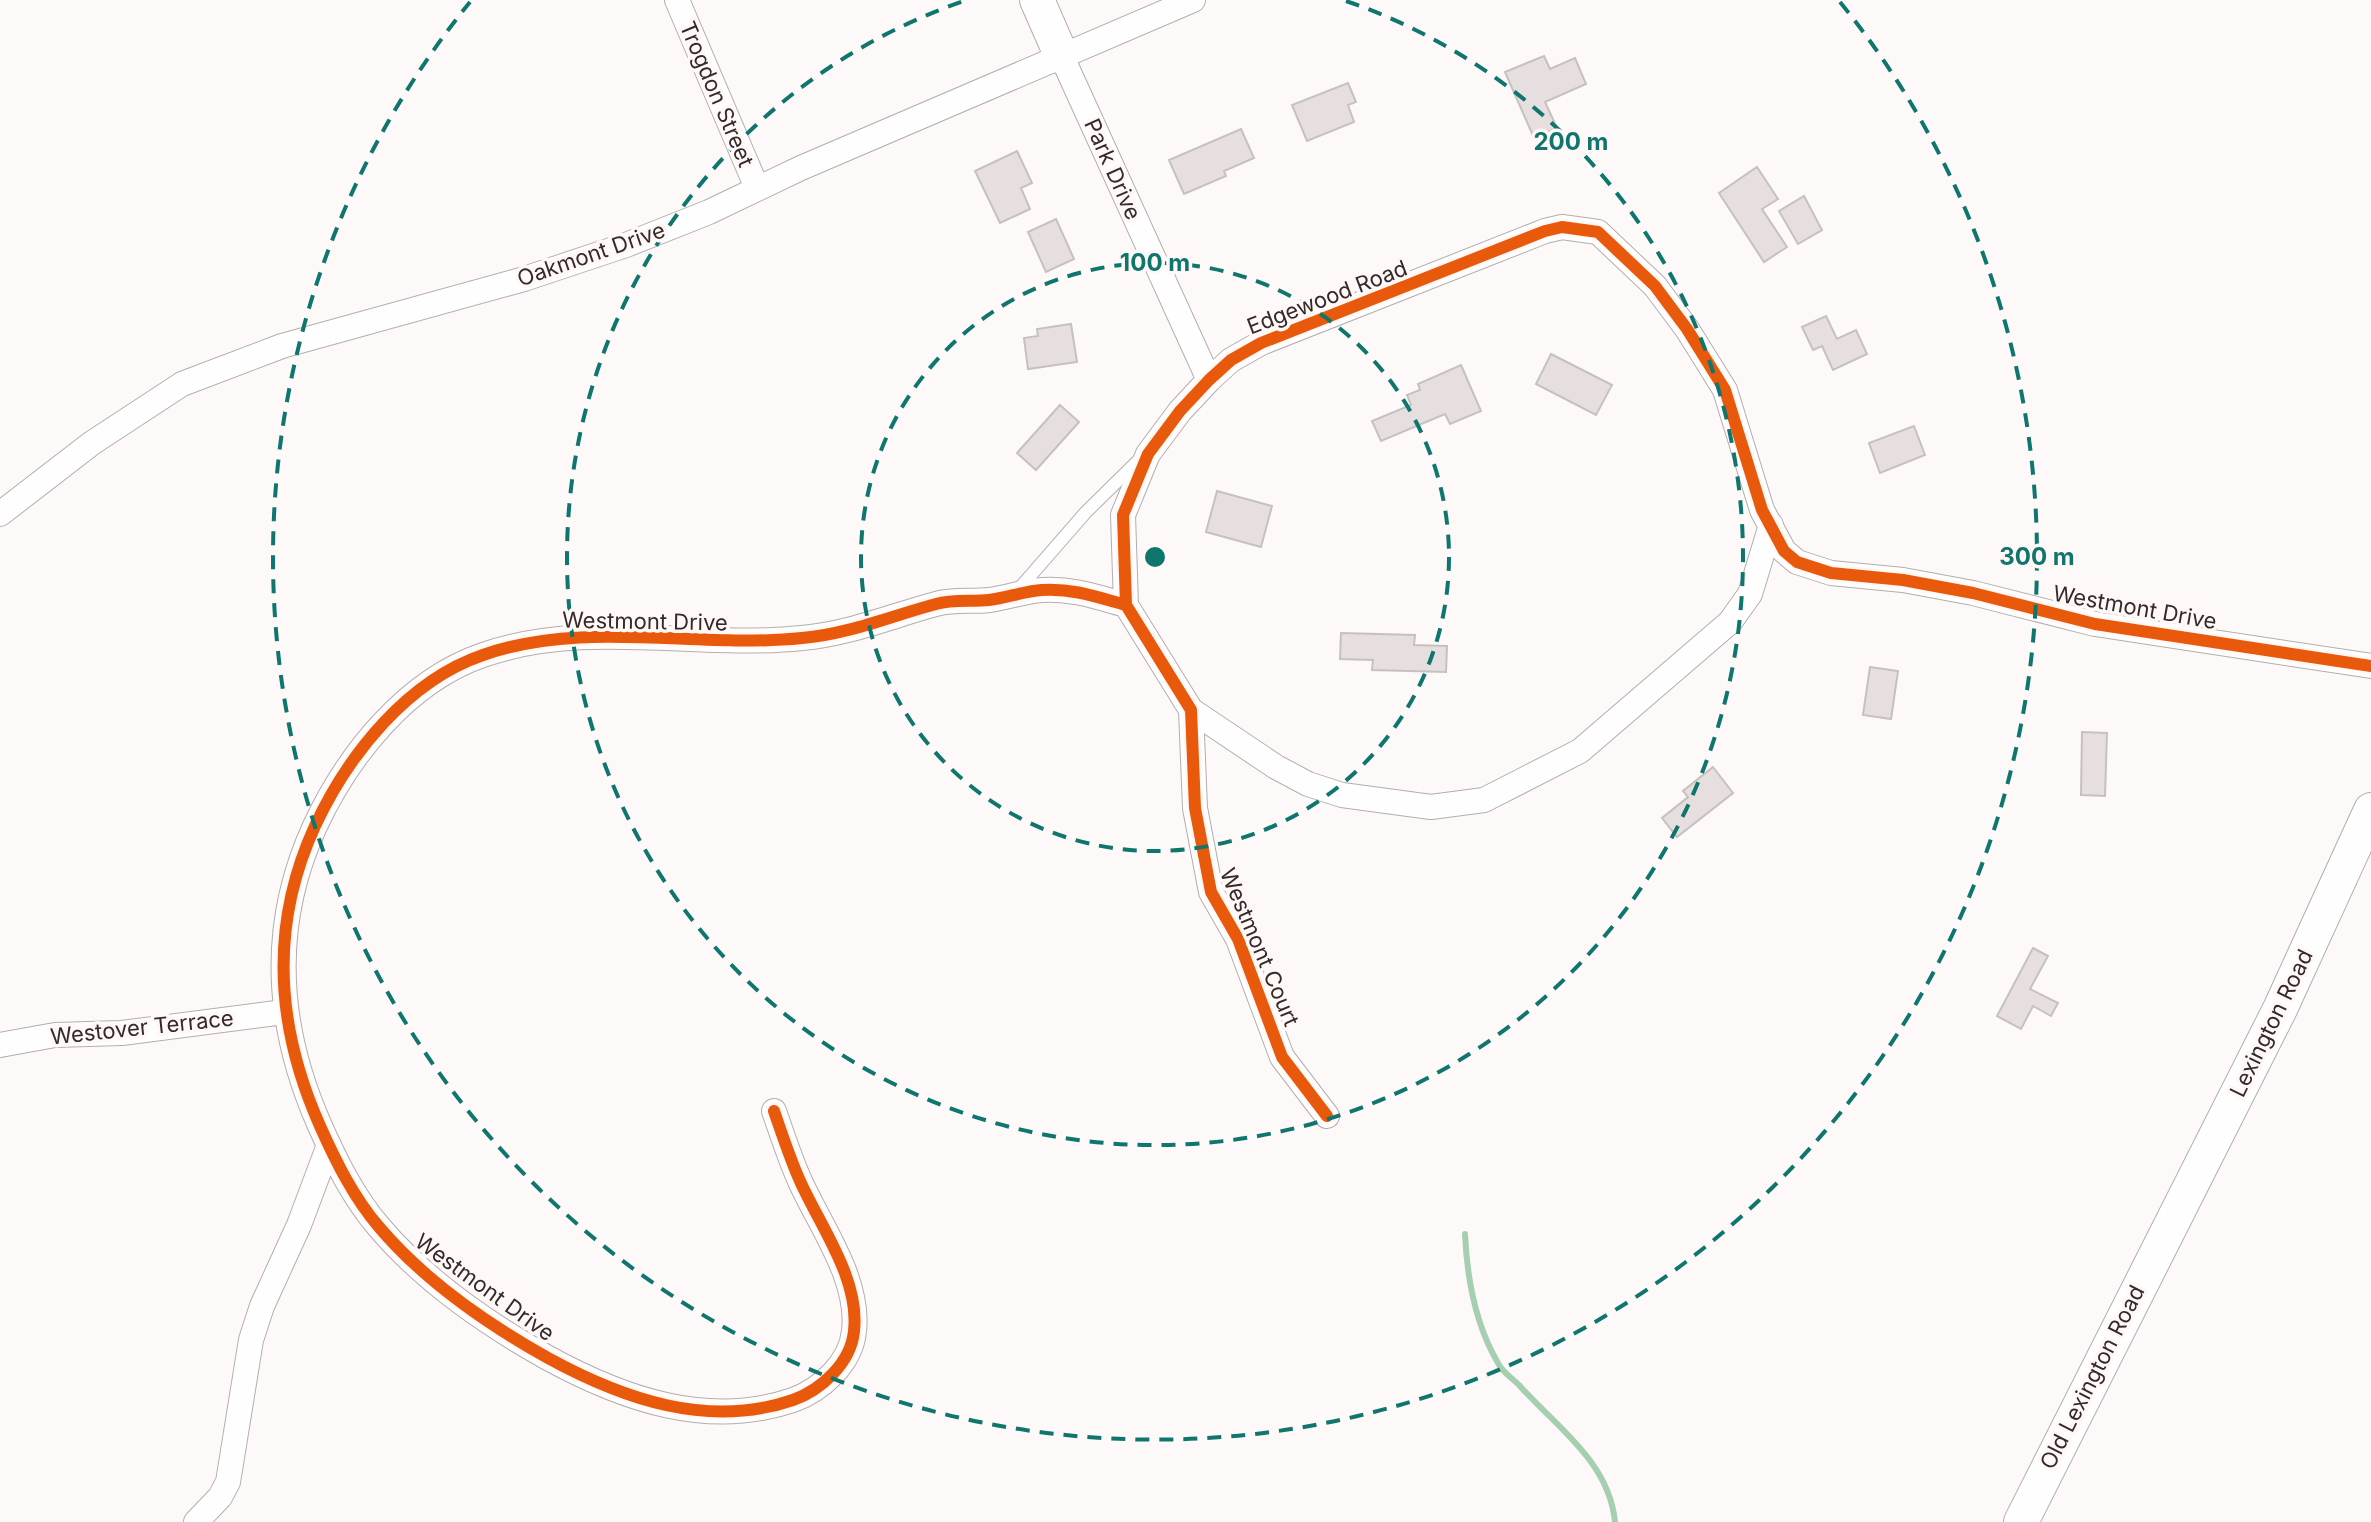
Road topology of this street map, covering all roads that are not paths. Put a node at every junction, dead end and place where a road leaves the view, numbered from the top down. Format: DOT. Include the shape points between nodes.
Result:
graph roads {
  1 [pos="677,0"];
  2 [pos="1037,0"];
  3 [pos="1193,0"];
  4 [pos="1062,57"];
  5 [pos="757,188"];
  6 [pos="1612,242"];
  7 [pos="1209,380"];
  8 [pos="1151,449"];
  9 [pos="0,514"];
  10 [pos="1771,525"];
  11 [pos="1013,595"];
  12 [pos="1126,605"];
  13 [pos="2371,666"];
  14 [pos="1191,710"];
  15 [pos="2371,810"];
  16 [pos="284,1012"];
  17 [pos="0,1045"];
  18 [pos="774,1111"];
  19 [pos="1327,1116"];
  20 [pos="329,1145"];
  21 [pos="2165,1232"];
  22 [pos="196,1522"];
  23 [pos="2021,1522"];
  1 -- 5 [label="street, Trogdon Street"];
  2 -- 4 [label="main road, Park Drive"];
  3 -- 4 [label="street, Oakmont Drive"];
  4 -- 5 [label="street, Oakmont Drive"];
  4 -- 7 [label="street, Park Drive"];
  5 -- 9 [label="street, Oakmont Drive" via="626,245 282,346 182,384 92,443"];
  6 -- 7 [label="street, Edgewood Road" via="1580,227 1545,231 1261,343"];
  6 -- 10 [label="street, Westmont Drive" via="1655,286 1716,375 1738,424 1754,493"];
  7 -- 8 [label="street, Edgewood Road"];
  8 -- 11 [label="lane"];
  8 -- 12 [label="street, Edgewood Road" via="1125,503"];
  10 -- 13 [label="street, Westmont Drive" via="1784,551 1797,562 1831,573 1973,593 2095,624"];
  10 -- 14 [label="street" via="1750,594 1730,622 1580,751 1484,800 1431,807 1342,795 1276,767"];
  11 -- 12 [label="street, Westmont Drive" via="1076,591"];
  11 -- 16 [label="street, Westmont Drive" via="941,602 808,638 539,640 490,652 438,676 372,737 322,811 287,913"];
  12 -- 14 [label="street, Westmont Court"];
  14 -- 19 [label="street, Westmont Court" via="1195,808 1211,892 1253,973 1282,1057"];
  15 -- 21 [label="main road, Lexington Road" via="2280,1009"];
  16 -- 17 [label="street, Westover Terrace"];
  16 -- 20 [label="street, Westmont Drive" via="296,1065"];
  18 -- 20 [label="street, Westmont Drive" via="799,1180 845,1277 854,1330 841,1363 816,1389 783,1403 729,1412 694,1411 624,1393 527,1346 399,1249 354,1193"];
  20 -- 22 [label="street" via="258,1317 228,1482"];
  21 -- 23 [label="main road, Old Lexington Road"];
}
